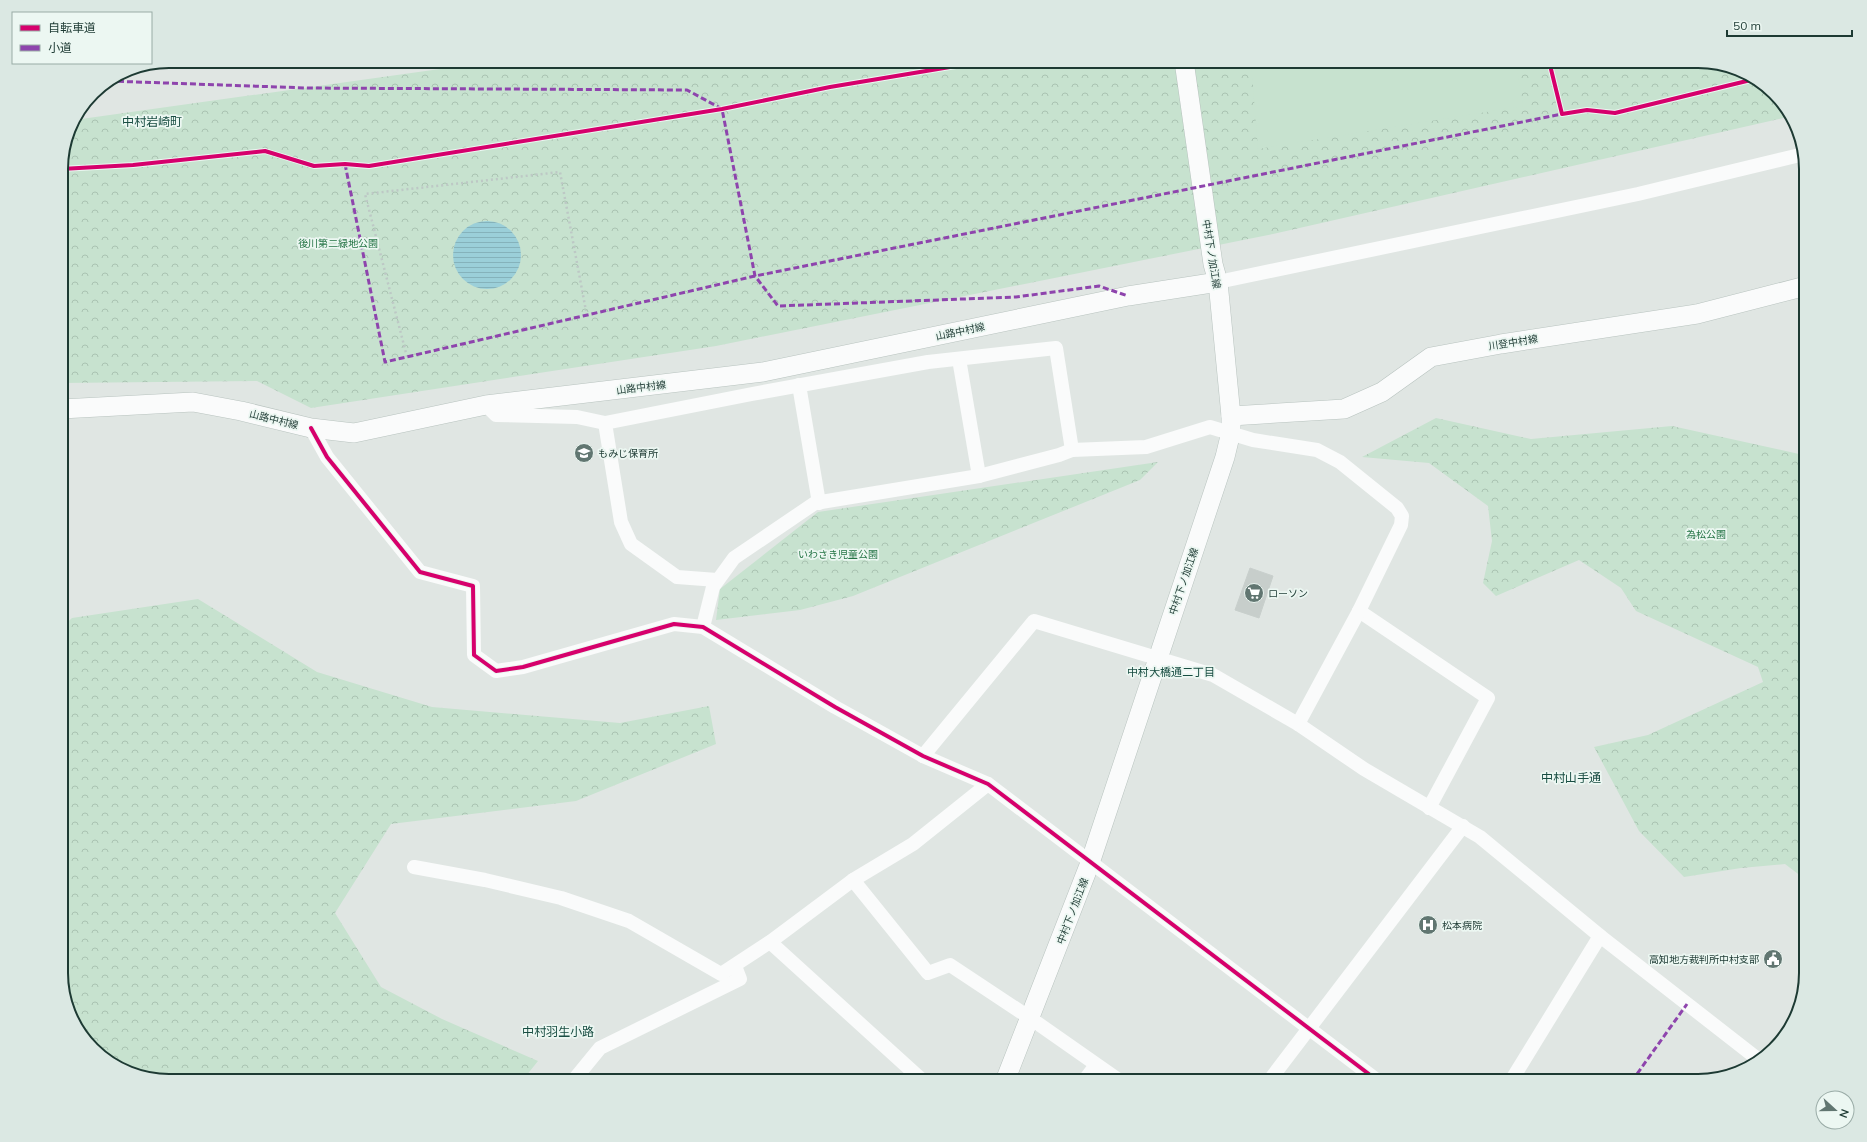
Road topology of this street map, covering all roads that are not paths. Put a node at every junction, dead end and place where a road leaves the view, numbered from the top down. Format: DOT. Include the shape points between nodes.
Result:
graph roads {
  1 [pos="1185,68"];
  2 [pos="1798,155"];
  3 [pos="1218,282"];
  4 [pos="1799,288"];
  5 [pos="959,359"];
  6 [pos="799,385"];
  7 [pos="486,405"];
  8 [pos="68,409"];
  9 [pos="605,423"];
  10 [pos="1231,424"];
  11 [pos="311,428"];
  12 [pos="1072,450"];
  13 [pos="979,476"];
  14 [pos="819,502"];
  15 [pos="717,580"];
  16 [pos="1359,610"];
  17 [pos="703,627"];
  18 [pos="1157,657"];
  19 [pos="1298,724"];
  20 [pos="924,756"];
  21 [pos="988,784"];
  22 [pos="1429,808"];
  23 [pos="1463,826"];
  24 [pos="1090,863"];
  25 [pos="414,867"];
  26 [pos="853,880"];
  27 [pos="1600,936"];
  28 [pos="770,942"];
  29 [pos="735,966"];
  30 [pos="1030,1018"];
  31 [pos="1308,1029"];
  32 [pos="1754,1057"];
  33 [pos="1096,1065"];
  34 [pos="579,1074"];
  35 [pos="915,1074"];
  36 [pos="1008,1074"];
  37 [pos="1089,1074"];
  38 [pos="1110,1074"];
  39 [pos="1274,1074"];
  40 [pos="1369,1074"];
  41 [pos="1515,1074"];
  1 -- 3 [label="main road, 中村下ノ加江線" via="1213,264"];
  2 -- 3 [label="street" via="1638,194"];
  3 -- 7 [label="main road, 山路中村線" via="1128,296 763,372"];
  3 -- 10 [label="main road, 中村下ノ加江線"];
  4 -- 10 [label="main road, 川登中村線" via="1697,314 1431,357 1382,392 1344,409"];
  5 -- 6 [label="street" via="928,362"];
  5 -- 12 [label="street" via="1056,348"];
  5 -- 13 [label="street"];
  6 -- 9 [label="street"];
  6 -- 14 [label="street"];
  7 -- 9 [label="street" via="496,415 577,417"];
  7 -- 11 [label="main road, 山路中村線" via="354,433"];
  8 -- 11 [label="main road, 山路中村線" via="193,402"];
  9 -- 15 [label="street" via="621,522 631,544 677,577"];
  10 -- 12 [label="street" via="1210,427 1146,447"];
  10 -- 16 [label="street" via="1253,440 1317,450 1340,462 1397,508 1402,516 1401,525"];
  10 -- 18 [label="main road, 中村下ノ加江線" via="1225,457"];
  11 -- 17 [label="street" via="327,458 420,572 473,586 474,655 496,671 523,667 674,624"];
  12 -- 13 [label="street"];
  13 -- 14 [label="street"];
  14 -- 15 [label="street" via="734,558"];
  15 -- 17 [label="street" via="713,586"];
  16 -- 19 [label="street"];
  16 -- 22 [label="street" via="1488,698"];
  17 -- 20 [label="street" via="835,707"];
  18 -- 19 [label="street" via="1213,675"];
  18 -- 20 [label="street" via="1034,621"];
  18 -- 24 [label="main road, 中村下ノ加江線"];
  19 -- 22 [label="street" via="1364,769"];
  20 -- 21 [label="street"];
  21 -- 24 [label="street"];
  21 -- 26 [label="street" via="913,844"];
  22 -- 23 [label="street"];
  23 -- 27 [label="street" via="1480,837"];
  23 -- 31 [label="street"];
  24 -- 30 [label="main road, 中村下ノ加江線"];
  24 -- 31 [label="street"];
  25 -- 29 [label="street" via="486,880 561,898 629,921 722,974"];
  26 -- 28 [label="street"];
  26 -- 30 [label="street" via="928,973 950,966"];
  27 -- 32 [label="street"];
  27 -- 41 [label="street"];
  28 -- 29 [label="street"];
  28 -- 35 [label="street"];
  29 -- 34 [label="street" via="740,979 600,1048"];
  30 -- 33 [label="street"];
  30 -- 36 [label="main road, 中村下ノ加江線"];
  31 -- 39 [label="street"];
  31 -- 40 [label="street"];
  33 -- 37 [label="street"];
  33 -- 38 [label="street"];
}
